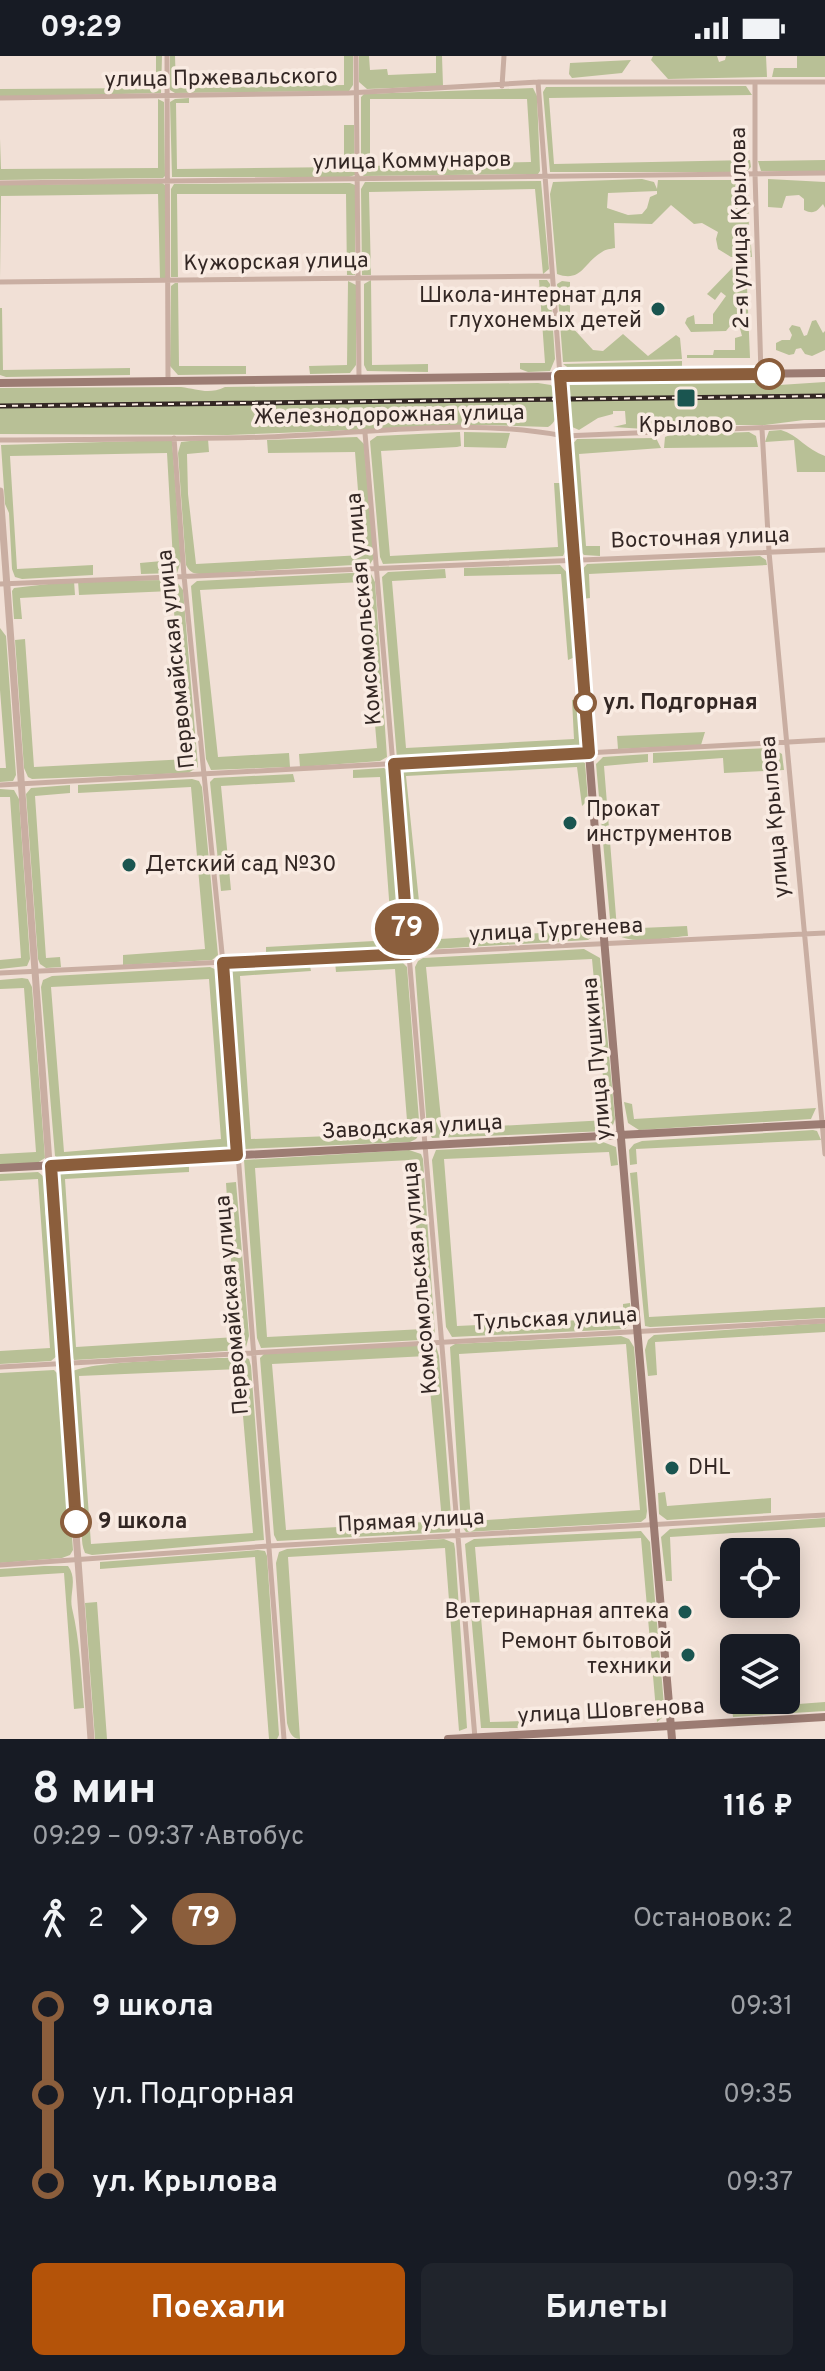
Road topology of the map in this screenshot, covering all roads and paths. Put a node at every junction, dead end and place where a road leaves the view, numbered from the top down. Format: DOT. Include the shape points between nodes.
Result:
graph roads {
  1 [pos="167,56"];
  2 [pos="356,56"];
  3 [pos="504,56"];
  4 [pos="538,82"];
  5 [pos="755,82"];
  6 [pos="825,82"];
  7 [pos="502,86"];
  8 [pos="357,91"];
  9 [pos="167,95"];
  10 [pos="0,98"];
  11 [pos="825,173"];
  12 [pos="755,174"];
  13 [pos="545,177"];
  14 [pos="356,179"];
  15 [pos="168,180"];
  16 [pos="0,183"];
  17 [pos="552,276"];
  18 [pos="358,278"];
  19 [pos="168,280"];
  20 [pos="0,282"];
  21 [pos="825,373"];
  22 [pos="761,374"];
  23 [pos="560,376"];
  24 [pos="359,379"];
  25 [pos="168,381"];
  26 [pos="0,383"];
  27 [pos="825,425"];
  28 [pos="762,429"];
  29 [pos="365,433"];
  30 [pos="564,436"];
  31 [pos="174,438"];
  32 [pos="0,440"];
  33 [pos="0,491"];
  34 [pos="825,550"];
  35 [pos="769,552"];
  36 [pos="573,560"];
  37 [pos="378,568"];
  38 [pos="184,576"];
  39 [pos="4,584"];
  40 [pos="825,740"];
  41 [pos="786,742"];
  42 [pos="589,753"];
  43 [pos="394,764"];
  44 [pos="204,775"];
  45 [pos="22,784"];
  46 [pos="0,785"];
  47 [pos="825,933"];
  48 [pos="803,934"];
  49 [pos="606,944"];
  50 [pos="409,954"];
  51 [pos="223,963"];
  52 [pos="36,971"];
  53 [pos="0,973"];
  54 [pos="824,1124"];
  55 [pos="622,1136"];
  56 [pos="425,1145"];
  57 [pos="825,1154"];
  58 [pos="237,1155"];
  59 [pos="51,1166"];
  60 [pos="0,1168"];
  61 [pos="825,1321"];
  62 [pos="638,1332"];
  63 [pos="442,1342"];
  64 [pos="254,1353"];
  65 [pos="64,1364"];
  66 [pos="0,1367"];
  67 [pos="825,1515"];
  68 [pos="653,1524"];
  69 [pos="458,1535"];
  70 [pos="269,1546"];
  71 [pos="79,1560"];
  72 [pos="0,1565"];
  73 [pos="825,1717"];
  74 [pos="671,1726"];
  75 [pos="475,1738"];
  76 [pos="91,1739"];
  77 [pos="284,1739"];
  78 [pos="448,1739"];
  79 [pos="672,1739"];
  1 -- 9 [label="street"];
  2 -- 8 [label="street"];
  3 -- 7 [label="street"];
  4 -- 5 [label="street, улица Пржевальского"];
  4 -- 7 [label="street, улица Пржевальского"];
  4 -- 13 [label="street"];
  5 -- 6 [label="street, улица Пржевальского"];
  5 -- 12 [label="street, 2-я улица Крылова"];
  7 -- 8 [label="street, улица Пржевальского"];
  8 -- 9 [label="street, улица Пржевальского"];
  8 -- 14 [label="street"];
  9 -- 10 [label="street, улица Пржевальского"];
  9 -- 15 [label="street"];
  11 -- 12 [label="street, улица Коммунаров"];
  12 -- 13 [label="street, улица Коммунаров"];
  12 -- 22 [label="street, 2-я улица Крылова"];
  13 -- 14 [label="street, улица Коммунаров"];
  13 -- 17 [label="street"];
  14 -- 15 [label="street, улица Коммунаров"];
  14 -- 18 [label="street"];
  15 -- 16 [label="street, улица Коммунаров"];
  15 -- 19 [label="street"];
  17 -- 18 [label="street, Кужорская улица"];
  17 -- 23 [label="street"];
  18 -- 19 [label="street, Кужорская улица"];
  18 -- 24 [label="street"];
  19 -- 20 [label="street, Кужорская улица"];
  19 -- 25 [label="street"];
  21 -- 22 [label="main road, Железнодорожная улица"];
  22 -- 23 [label="main road, Железнодорожная улица"];
  23 -- 24 [label="main road, Железнодорожная улица"];
  23 -- 30 [label="main road, улица Пушкина"];
  24 -- 25 [label="main road, Железнодорожная улица"];
  25 -- 26 [label="main road, Железнодорожная улица"];
  27 -- 28 [label="street, Железнодорожная улица"];
  28 -- 30 [label="street, Железнодорожная улица"];
  28 -- 35 [label="street, улица Крылова"];
  29 -- 30 [label="street, Железнодорожная улица" via="469,428"];
  29 -- 31 [label="street, Железнодорожная улица"];
  29 -- 37 [label="street, Комсомольская улица"];
  30 -- 36 [label="main road, улица Пушкина"];
  31 -- 32 [label="street, Железнодорожная улица"];
  31 -- 38 [label="street, Первомайская улица"];
  33 -- 39 [label="street"];
  34 -- 35 [label="street, Восточная улица"];
  35 -- 36 [label="street, Восточная улица"];
  35 -- 41 [label="street, улица Крылова"];
  36 -- 37 [label="street, Восточная улица"];
  36 -- 42 [label="main road, улица Пушкина"];
  37 -- 38 [label="street, Восточная улица"];
  37 -- 43 [label="street, Комсомольская улица"];
  38 -- 39 [label="street, Восточная улица"];
  38 -- 44 [label="street, Первомайская улица"];
  39 -- 45 [label="street"];
  40 -- 41 [label="street"];
  41 -- 42 [label="street"];
  41 -- 48 [label="street, улица Крылова"];
  42 -- 43 [label="street"];
  42 -- 49 [label="main road, улица Пушкина"];
  43 -- 44 [label="street"];
  43 -- 50 [label="street, Комсомольская улица"];
  44 -- 45 [label="street"];
  44 -- 51 [label="street, Первомайская улица"];
  45 -- 46 [label="street"];
  45 -- 52 [label="street"];
  47 -- 48 [label="street, улица Тургенева"];
  48 -- 49 [label="street, улица Тургенева"];
  48 -- 54 [label="street, улица Крылова"];
  49 -- 50 [label="street, улица Тургенева"];
  49 -- 55 [label="main road, улица Пушкина"];
  50 -- 51 [label="street, улица Тургенева"];
  50 -- 56 [label="street, Комсомольская улица"];
  51 -- 52 [label="street, улица Тургенева"];
  51 -- 58 [label="street, Первомайская улица"];
  52 -- 53 [label="street, улица Тургенева"];
  52 -- 59 [label="street"];
  54 -- 55 [label="main road, Заводская улица"];
  54 -- 57 [label="street, улица Крылова"];
  55 -- 56 [label="main road, Заводская улица"];
  55 -- 62 [label="main road, улица Пушкина"];
  56 -- 58 [label="main road, Заводская улица"];
  56 -- 63 [label="street, Комсомольская улица"];
  58 -- 59 [label="main road, Заводская улица"];
  58 -- 64 [label="street, Первомайская улица"];
  59 -- 60 [label="main road, Заводская улица"];
  59 -- 65 [label="street"];
  61 -- 62 [label="street, Тульская улица"];
  62 -- 63 [label="street, Тульская улица"];
  62 -- 68 [label="main road, улица Пушкина"];
  63 -- 64 [label="street, Тульская улица"];
  63 -- 69 [label="street, Комсомольская улица"];
  64 -- 65 [label="street, Тульская улица"];
  64 -- 70 [label="street, Первомайская улица"];
  65 -- 66 [label="street, Тульская улица"];
  65 -- 71 [label="street"];
  67 -- 68 [label="street, Прямая улица"];
  68 -- 69 [label="street, Прямая улица"];
  68 -- 74 [label="main road, улица Пушкина"];
  69 -- 70 [label="street, Прямая улица"];
  69 -- 75 [label="street, Комсомольская улица"];
  70 -- 71 [label="street, Прямая улица"];
  70 -- 77 [label="street, Первомайская улица"];
  71 -- 72 [label="street, Прямая улица"];
  71 -- 76 [label="street"];
  73 -- 74 [label="main road, улица Шовгенова"];
  74 -- 75 [label="main road, улица Шовгенова"];
  74 -- 79 [label="main road, улица Пушкина"];
  75 -- 78 [label="main road, улица Шовгенова"];
}
